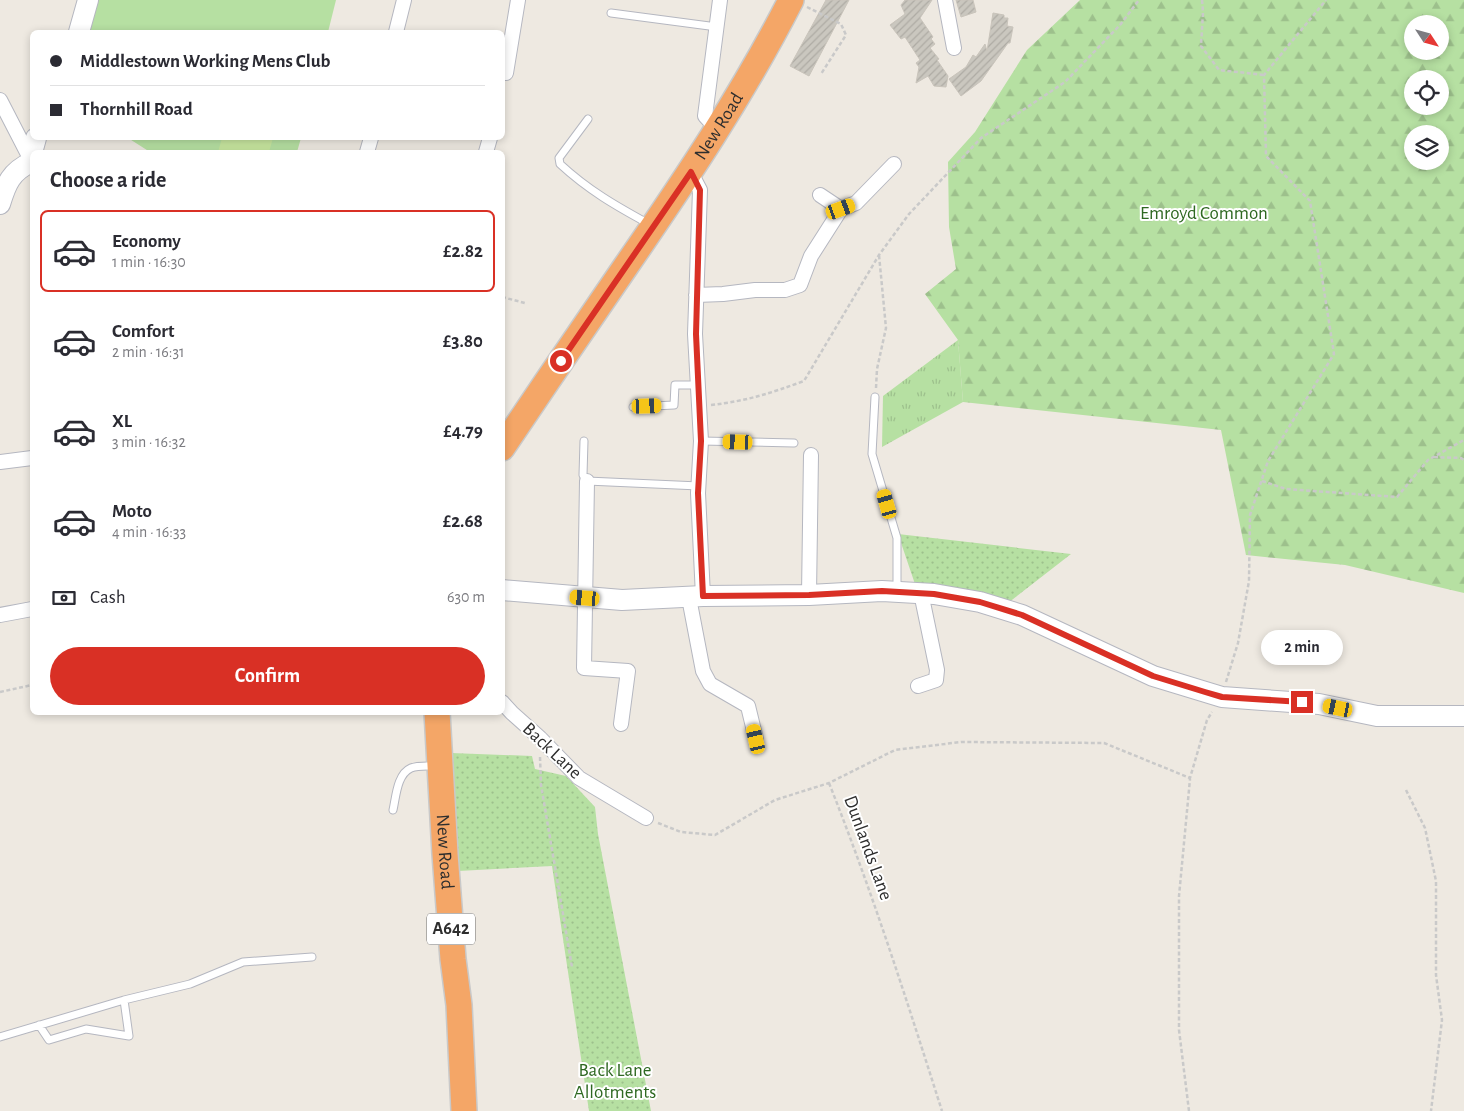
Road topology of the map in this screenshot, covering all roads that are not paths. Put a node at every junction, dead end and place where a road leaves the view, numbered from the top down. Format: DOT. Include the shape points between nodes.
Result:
graph roads {
  1 [pos="404,0"];
  2 [pos="518,0"];
  3 [pos="720,0"];
  4 [pos="945,0"];
  5 [pos="84,1"];
  6 [pos="797,2"];
  7 [pos="612,13"];
  8 [pos="717,27"];
  9 [pos="79,30"];
  10 [pos="396,30"];
  11 [pos="954,48"];
  12 [pos="505,72"];
  13 [pos="0,100"];
  14 [pos="588,119"];
  15 [pos="718,130"];
  16 [pos="30,159"];
  17 [pos="30,164"];
  18 [pos="894,164"];
  19 [pos="691,172"];
  20 [pos="820,195"];
  21 [pos="0,204"];
  22 [pos="841,209"];
  23 [pos="653,226"];
  24 [pos="696,295"];
  25 [pos="698,385"];
  26 [pos="875,397"];
  27 [pos="633,407"];
  28 [pos="584,441"];
  29 [pos="701,441"];
  30 [pos="794,443"];
  31 [pos="505,444"];
  32 [pos="812,455"];
  33 [pos="30,458"];
  34 [pos="0,462"];
  35 [pos="587,481"];
  36 [pos="699,486"];
  37 [pos="505,590"];
  38 [pos="897,591"];
  39 [pos="921,593"];
  40 [pos="809,595"];
  41 [pos="696,597"];
  42 [pos="585,598"];
  43 [pos="30,609"];
  44 [pos="0,615"];
  45 [pos="918,686"];
  46 [pos="507,707"];
  47 [pos="437,715"];
  48 [pos="1464,716"];
  49 [pos="621,724"];
  50 [pos="756,739"];
  51 [pos="440,765"];
  52 [pos="393,810"];
  53 [pos="646,818"];
  54 [pos="312,957"];
  55 [pos="124,1000"];
  56 [pos="39,1025"];
  57 [pos="0,1037"];
  58 [pos="464,1111"];
  1 -- 10 [label="street"];
  2 -- 12 [label="street"];
  3 -- 8 [label="street"];
  4 -- 11 [label="street"];
  5 -- 9 [label="street"];
  6 -- 15 [label="highway, New Road" via="773,36"];
  7 -- 8 [label="lane"];
  8 -- 15 [label="street" via="705,116"];
  13 -- 16 [label="street"];
  14 -- 23 [label="lane" via="560,158 560,164 581,184"];
  15 -- 19 [label="highway, New Road"];
  17 -- 21 [label="street" via="21,167 7,182"];
  18 -- 22 [label="street" via="856,203"];
  19 -- 23 [label="highway, New Road"];
  19 -- 24 [label="street" via="700,190"];
  20 -- 22 [label="street"];
  22 -- 24 [label="street" via="811,256 800,285 785,290"];
  23 -- 31 [label="highway, New Road"];
  24 -- 25 [label="street"];
  25 -- 27 [label="lane" via="674,385 674,405"];
  25 -- 29 [label="street"];
  26 -- 38 [label="lane" via="872,454 897,538"];
  28 -- 35 [label="lane" via="583,475"];
  29 -- 30 [label="lane"];
  29 -- 36 [label="street"];
  32 -- 40 [label="street"];
  33 -- 34 [label="street"];
  35 -- 36 [label="lane"];
  35 -- 42 [label="street"];
  36 -- 41 [label="street"];
  37 -- 42 [label="street"];
  38 -- 39 [label="street"];
  38 -- 40 [label="street"];
  39 -- 45 [label="street" via="937,670 936,680"];
  39 -- 48 [label="street" via="980,602 1022,615 1153,676 1222,697 1319,704 1377,716"];
  40 -- 41 [label="street"];
  41 -- 42 [label="street"];
  41 -- 50 [label="street" via="703,671 710,684 748,706"];
  42 -- 49 [label="street" via="584,668 628,671"];
  43 -- 44 [label="street"];
  46 -- 53 [label="street, Back Lane" via="579,778"];
  47 -- 51 [label="highway, New Road / A642"];
  51 -- 52 [label="lane" via="412,767 406,771"];
  51 -- 58 [label="highway, New Road / A642"];
  54 -- 55 [label="lane" via="243,962 190,984"];
  55 -- 56 [label="lane"];
  55 -- 56 [label="lane" via="128,1036 86,1029 49,1040"];
  56 -- 57 [label="lane"];
}
